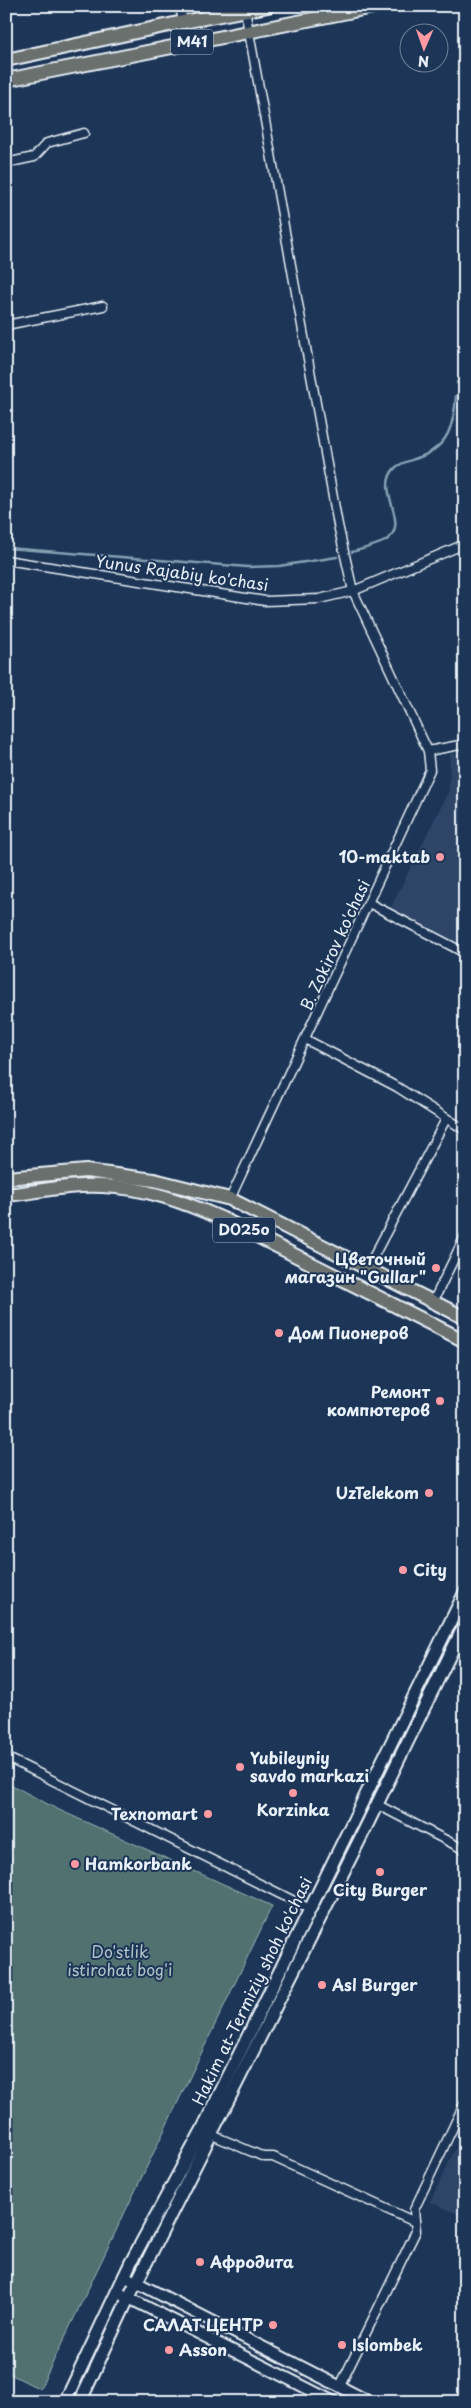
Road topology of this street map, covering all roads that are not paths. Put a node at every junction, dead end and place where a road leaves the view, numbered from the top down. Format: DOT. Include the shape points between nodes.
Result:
graph roads {
  1 [pos="180,6"];
  2 [pos="268,6"];
  3 [pos="378,6"];
  4 [pos="246,10"];
  5 [pos="183,22"];
  6 [pos="250,31"];
  7 [pos="6,60"];
  8 [pos="6,80"];
  9 [pos="84,133"];
  10 [pos="6,163"];
  11 [pos="103,306"];
  12 [pos="6,325"];
  13 [pos="465,544"];
  14 [pos="6,560"];
  15 [pos="353,591"];
  16 [pos="465,744"];
  17 [pos="428,751"];
  18 [pos="369,903"];
  19 [pos="465,953"];
  20 [pos="305,1039"];
  21 [pos="446,1119"];
  22 [pos="465,1130"];
  23 [pos="6,1178"];
  24 [pos="6,1196"];
  25 [pos="230,1199"];
  26 [pos="465,1236"];
  27 [pos="367,1269"];
  28 [pos="433,1302"];
  29 [pos="465,1318"];
  30 [pos="465,1341"];
  31 [pos="465,1592"];
  32 [pos="465,1624"];
  33 [pos="6,1757"];
  34 [pos="378,1804"];
  35 [pos="465,1850"];
  36 [pos="310,1909"];
  37 [pos="465,2102"];
  38 [pos="212,2135"];
  39 [pos="415,2222"];
  40 [pos="124,2276"];
  41 [pos="136,2283"];
  42 [pos="117,2292"];
  43 [pos="128,2299"];
  44 [pos="340,2386"];
  45 [pos="363,2400"];
  46 [pos="65,2402"];
  47 [pos="80,2402"];
  48 [pos="334,2402"];
  1 -- 5 [label="street"];
  2 -- 4 [label="main road, M41"];
  3 -- 6 [label="main road, M41"];
  4 -- 5 [label="main road, M41"];
  4 -- 6 [label="street, B. Zokirov ko'chasi"];
  5 -- 7 [label="main road, M41"];
  6 -- 8 [label="main road, M41"];
  6 -- 15 [label="street, B. Zokirov ko'chasi" via="338,525"];
  9 -- 10 [label="street" via="47,143 34,157"];
  11 -- 12 [label="street"];
  13 -- 15 [label="street, Yunus Rajabiy ko'chasi"];
  14 -- 15 [label="street, Yunus Rajabiy ko'chasi" via="265,601 319,599"];
  15 -- 17 [label="street, B. Zokirov ko'chasi"];
  16 -- 17 [label="street"];
  17 -- 18 [label="street, B. Zokirov ko'chasi" via="430,770 427,781"];
  18 -- 19 [label="street"];
  18 -- 20 [label="street, B. Zokirov ko'chasi"];
  20 -- 21 [label="street" via="397,1086"];
  20 -- 25 [label="street, B. Zokirov ko'chasi"];
  21 -- 22 [label="street"];
  21 -- 27 [label="street"];
  23 -- 25 [label="main road" via="86,1171 154,1180"];
  24 -- 30 [label="main road, D025o" via="99,1185 129,1188 182,1202 230,1222"];
  25 -- 27 [label="main road"];
  26 -- 28 [label="street"];
  27 -- 28 [label="main road"];
  28 -- 29 [label="main road"];
  31 -- 36 [label="main road, Hakim at-Termiziy shoh ko'chasi"];
  32 -- 34 [label="main road, Hakim at-Termiziy shoh ko'chasi"];
  33 -- 36 [label="street"];
  34 -- 35 [label="street"];
  34 -- 38 [label="main road, Hakim at-Termiziy shoh ko'chasi"];
  36 -- 40 [label="main road, Hakim at-Termiziy shoh ko'chasi" via="202,2130"];
  37 -- 39 [label="street" via="414,2210"];
  38 -- 39 [label="street" via="264,2157 273,2157"];
  38 -- 41 [label="main road, Hakim at-Termiziy shoh ko'chasi"];
  39 -- 44 [label="street" via="416,2230"];
  40 -- 41 [label="street"];
  40 -- 42 [label="main road, Hakim at-Termiziy shoh ko'chasi"];
  41 -- 43 [label="main road, Hakim at-Termiziy shoh ko'chasi"];
  41 -- 44 [label="street"];
  42 -- 43 [label="street"];
  42 -- 46 [label="main road, Hakim at-Termiziy shoh ko'chasi"];
  43 -- 47 [label="main road, Hakim at-Termiziy shoh ko'chasi"];
  43 -- 48 [label="street"];
  44 -- 45 [label="street"];
}
